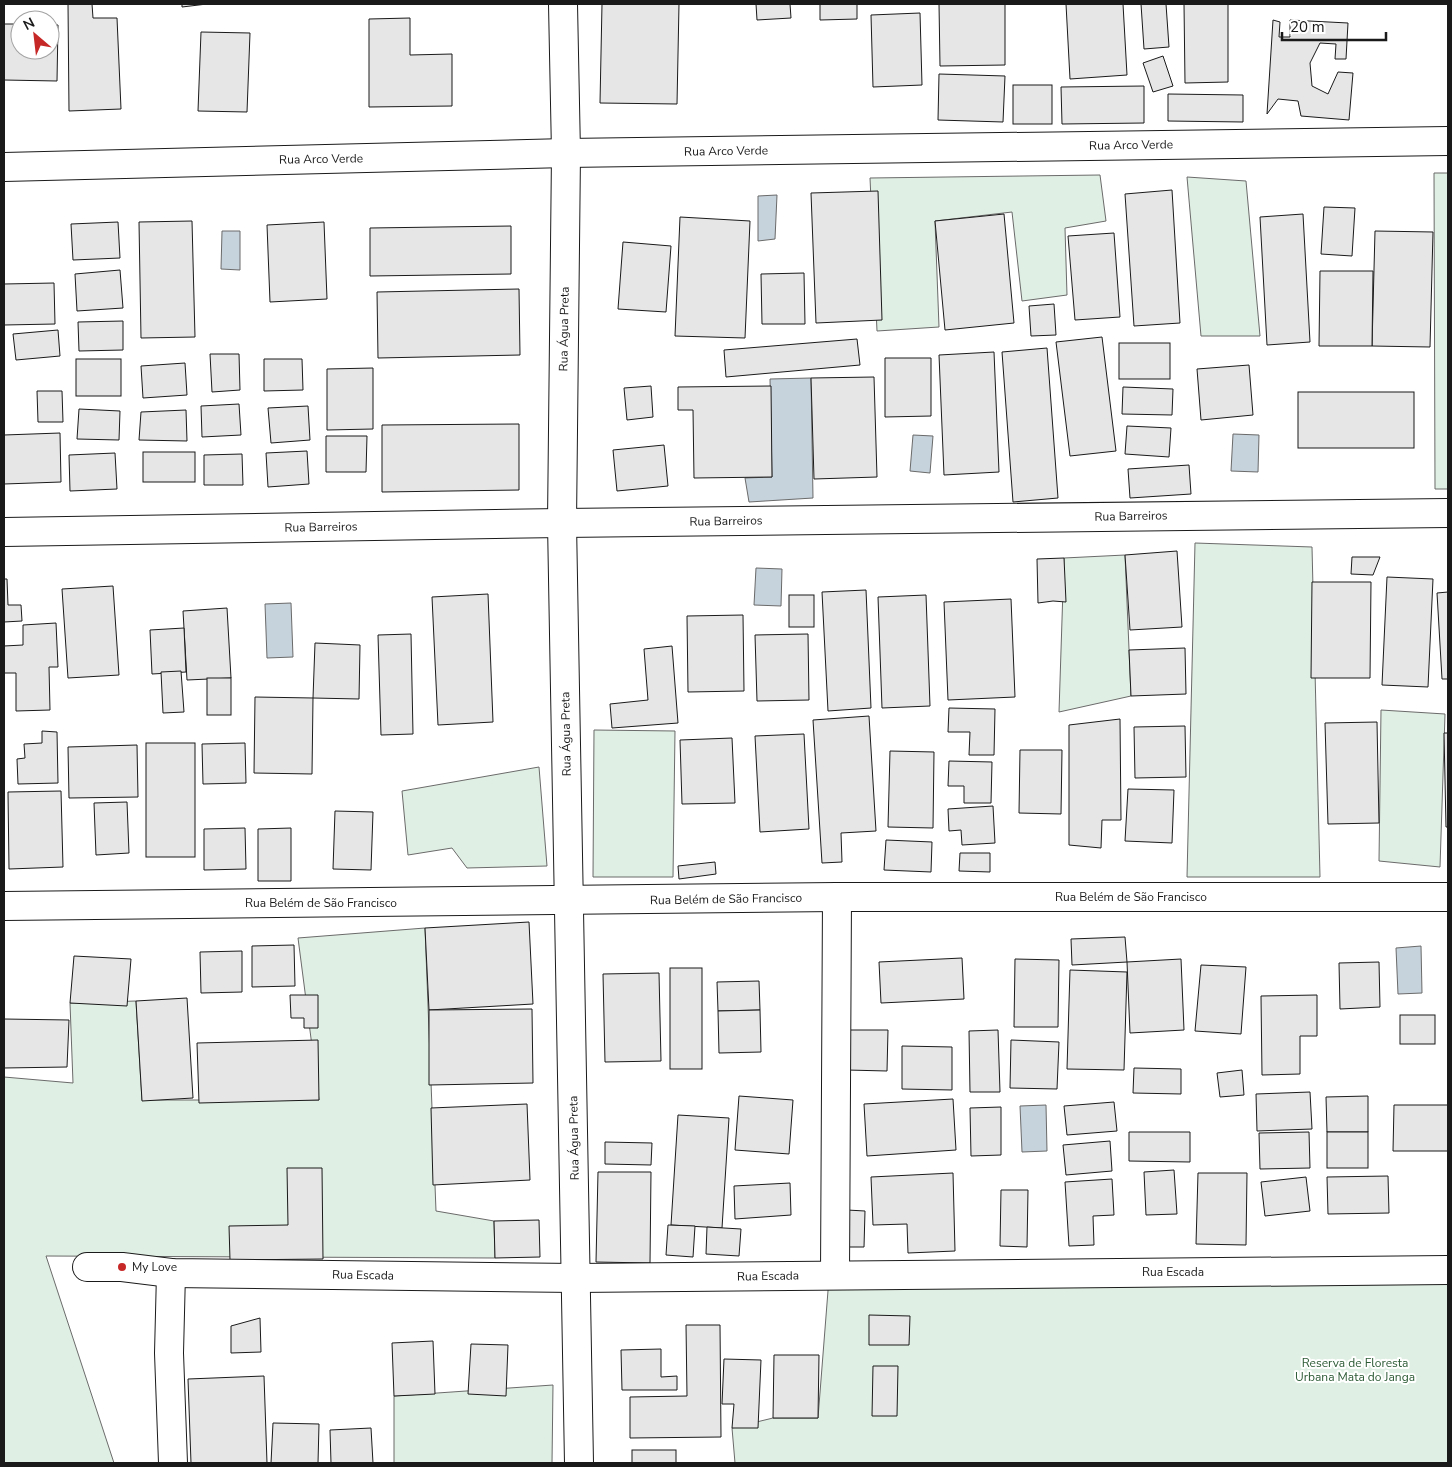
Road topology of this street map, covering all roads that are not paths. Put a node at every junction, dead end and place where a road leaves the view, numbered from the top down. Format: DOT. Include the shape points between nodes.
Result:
graph roads {
  1 [pos="563,4"];
  2 [pos="1448,141"];
  3 [pos="566,153"];
  4 [pos="4,167"];
  5 [pos="1448,513"];
  6 [pos="562,522"];
  7 [pos="4,532"];
  8 [pos="1448,897"];
  9 [pos="837,898"];
  10 [pos="570,901"];
  11 [pos="4,906"];
  12 [pos="88,1267"];
  13 [pos="1448,1270"];
  14 [pos="171,1273"];
  15 [pos="835,1275"];
  16 [pos="576,1278"];
  17 [pos="173,1463"];
  18 [pos="579,1463"];
  1 -- 3 [label="street, Rua Água Preta"];
  2 -- 3 [label="street, Rua Arco Verde"];
  3 -- 4 [label="street, Rua Arco Verde"];
  3 -- 6 [label="street, Rua Água Preta"];
  5 -- 6 [label="street, Rua Barreiros"];
  6 -- 7 [label="street, Rua Barreiros"];
  6 -- 10 [label="street, Rua Água Preta"];
  8 -- 9 [label="street, Rua Belém de São Francisco"];
  9 -- 10 [label="street, Rua Belém de São Francisco"];
  9 -- 15 [label="street"];
  10 -- 11 [label="street, Rua Belém de São Francisco"];
  10 -- 16 [label="street, Rua Água Preta"];
  12 -- 14 [label="street, Rua Escada"];
  13 -- 15 [label="street, Rua Escada"];
  14 -- 16 [label="street, Rua Escada"];
  14 -- 17 [label="street" via="169,1353"];
  15 -- 16 [label="street, Rua Escada"];
  16 -- 18 [label="street, Rua Água Preta"];
}
